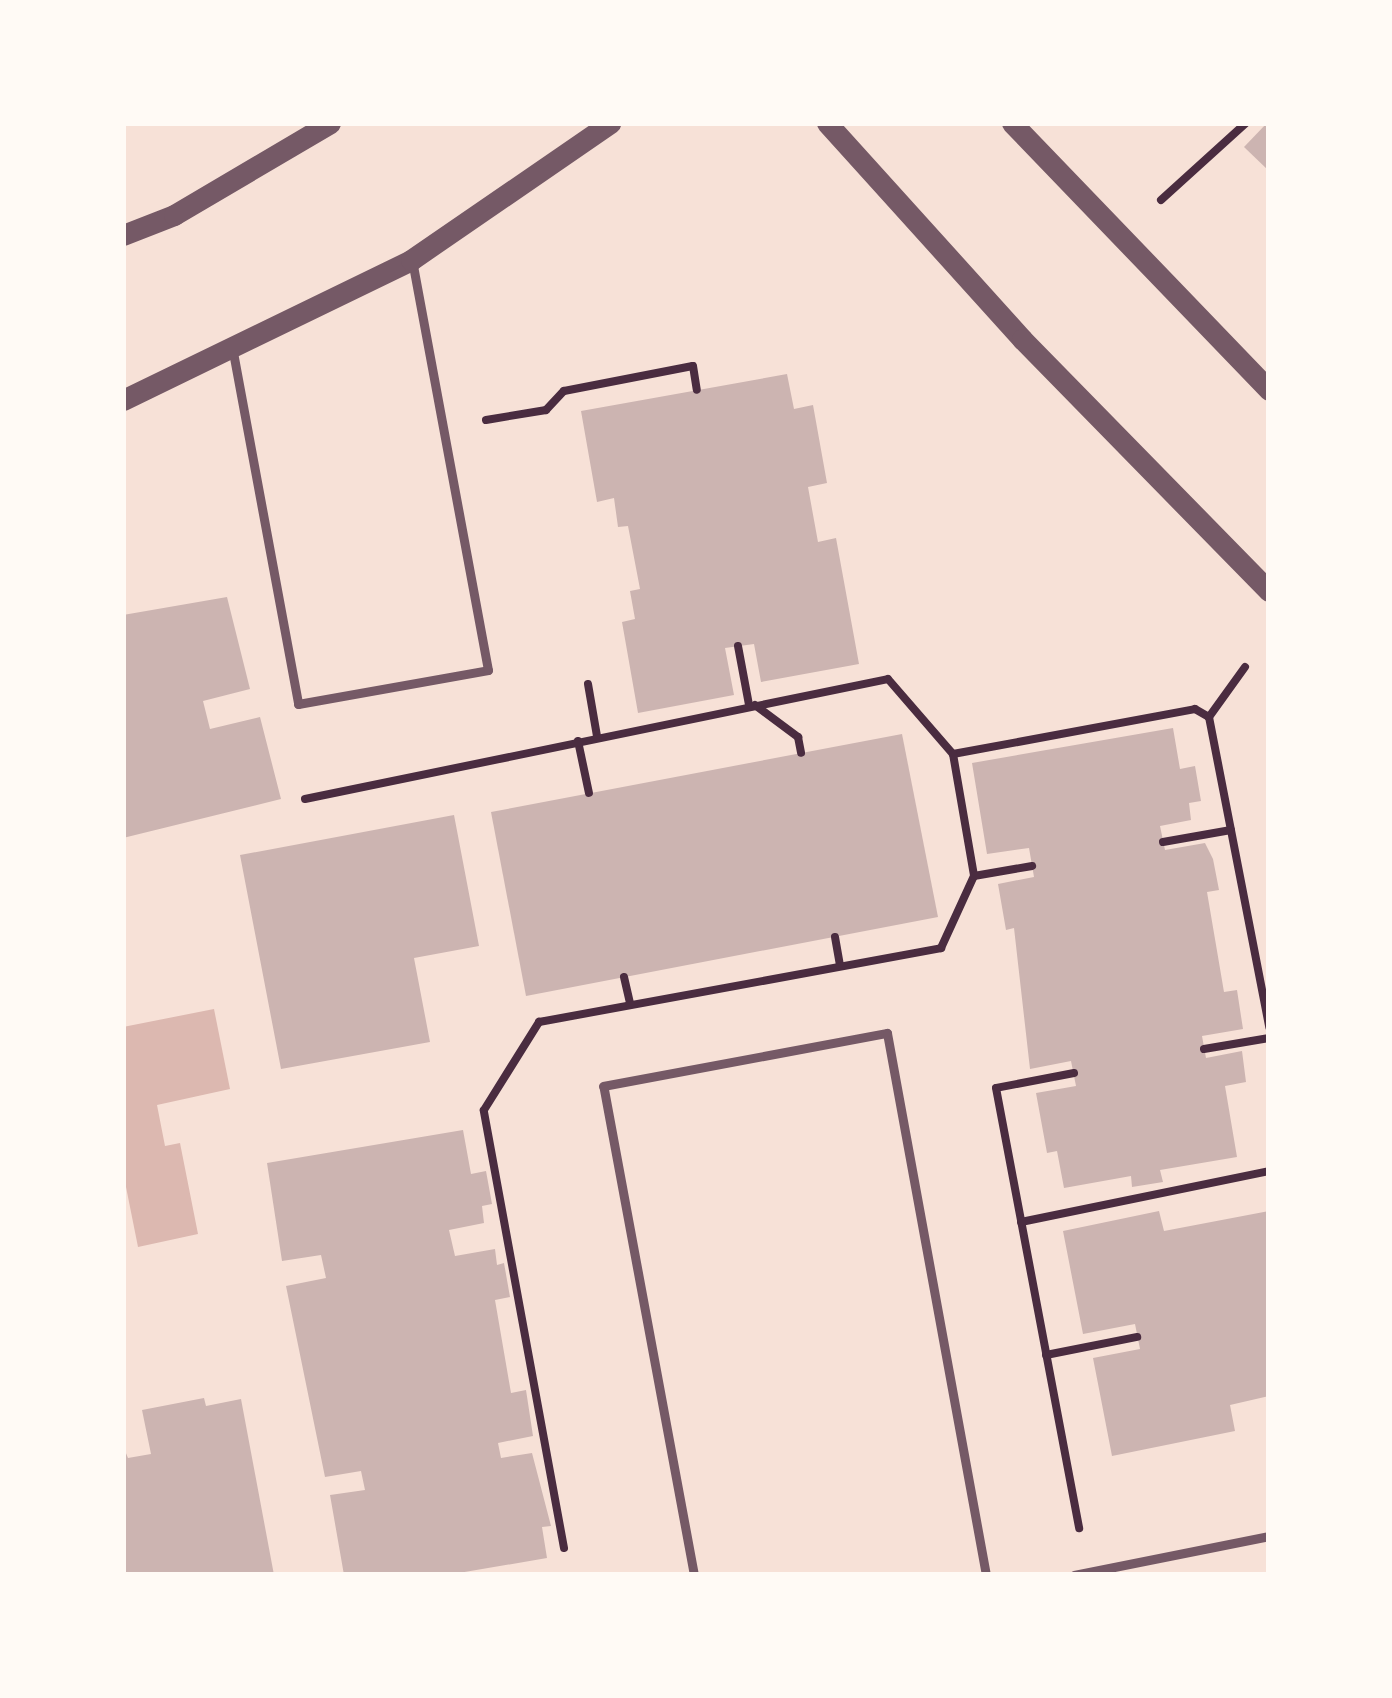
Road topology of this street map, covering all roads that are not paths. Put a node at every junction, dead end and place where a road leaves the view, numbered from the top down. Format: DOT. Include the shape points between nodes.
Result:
graph roads {
  1 [pos="330,123"];
  2 [pos="610,123"];
  3 [pos="827,123"];
  4 [pos="1012,123"];
  5 [pos="123,236"];
  6 [pos="412,260"];
  7 [pos="233,352"];
  8 [pos="1269,390"];
  9 [pos="123,400"];
  10 [pos="1269,591"];
  11 [pos="1269,1536"];
  12 [pos="1087,1574"];
  13 [pos="694,1575"];
  14 [pos="986,1575"];
  15 [pos="1074,1575"];
  1 -- 5 [label="street" via="174,215"];
  2 -- 6 [label="street"];
  3 -- 10 [label="street" via="1022,339"];
  4 -- 8 [label="street"];
  6 -- 7 [label="street"];
  6 -- 7 [label="lane" via="488,670 298,704"];
  7 -- 9 [label="street"];
  11 -- 12 [label="lane"];
  12 -- 15 [label="lane"];
  13 -- 14 [label="lane" via="603,1086 887,1033"];
}
